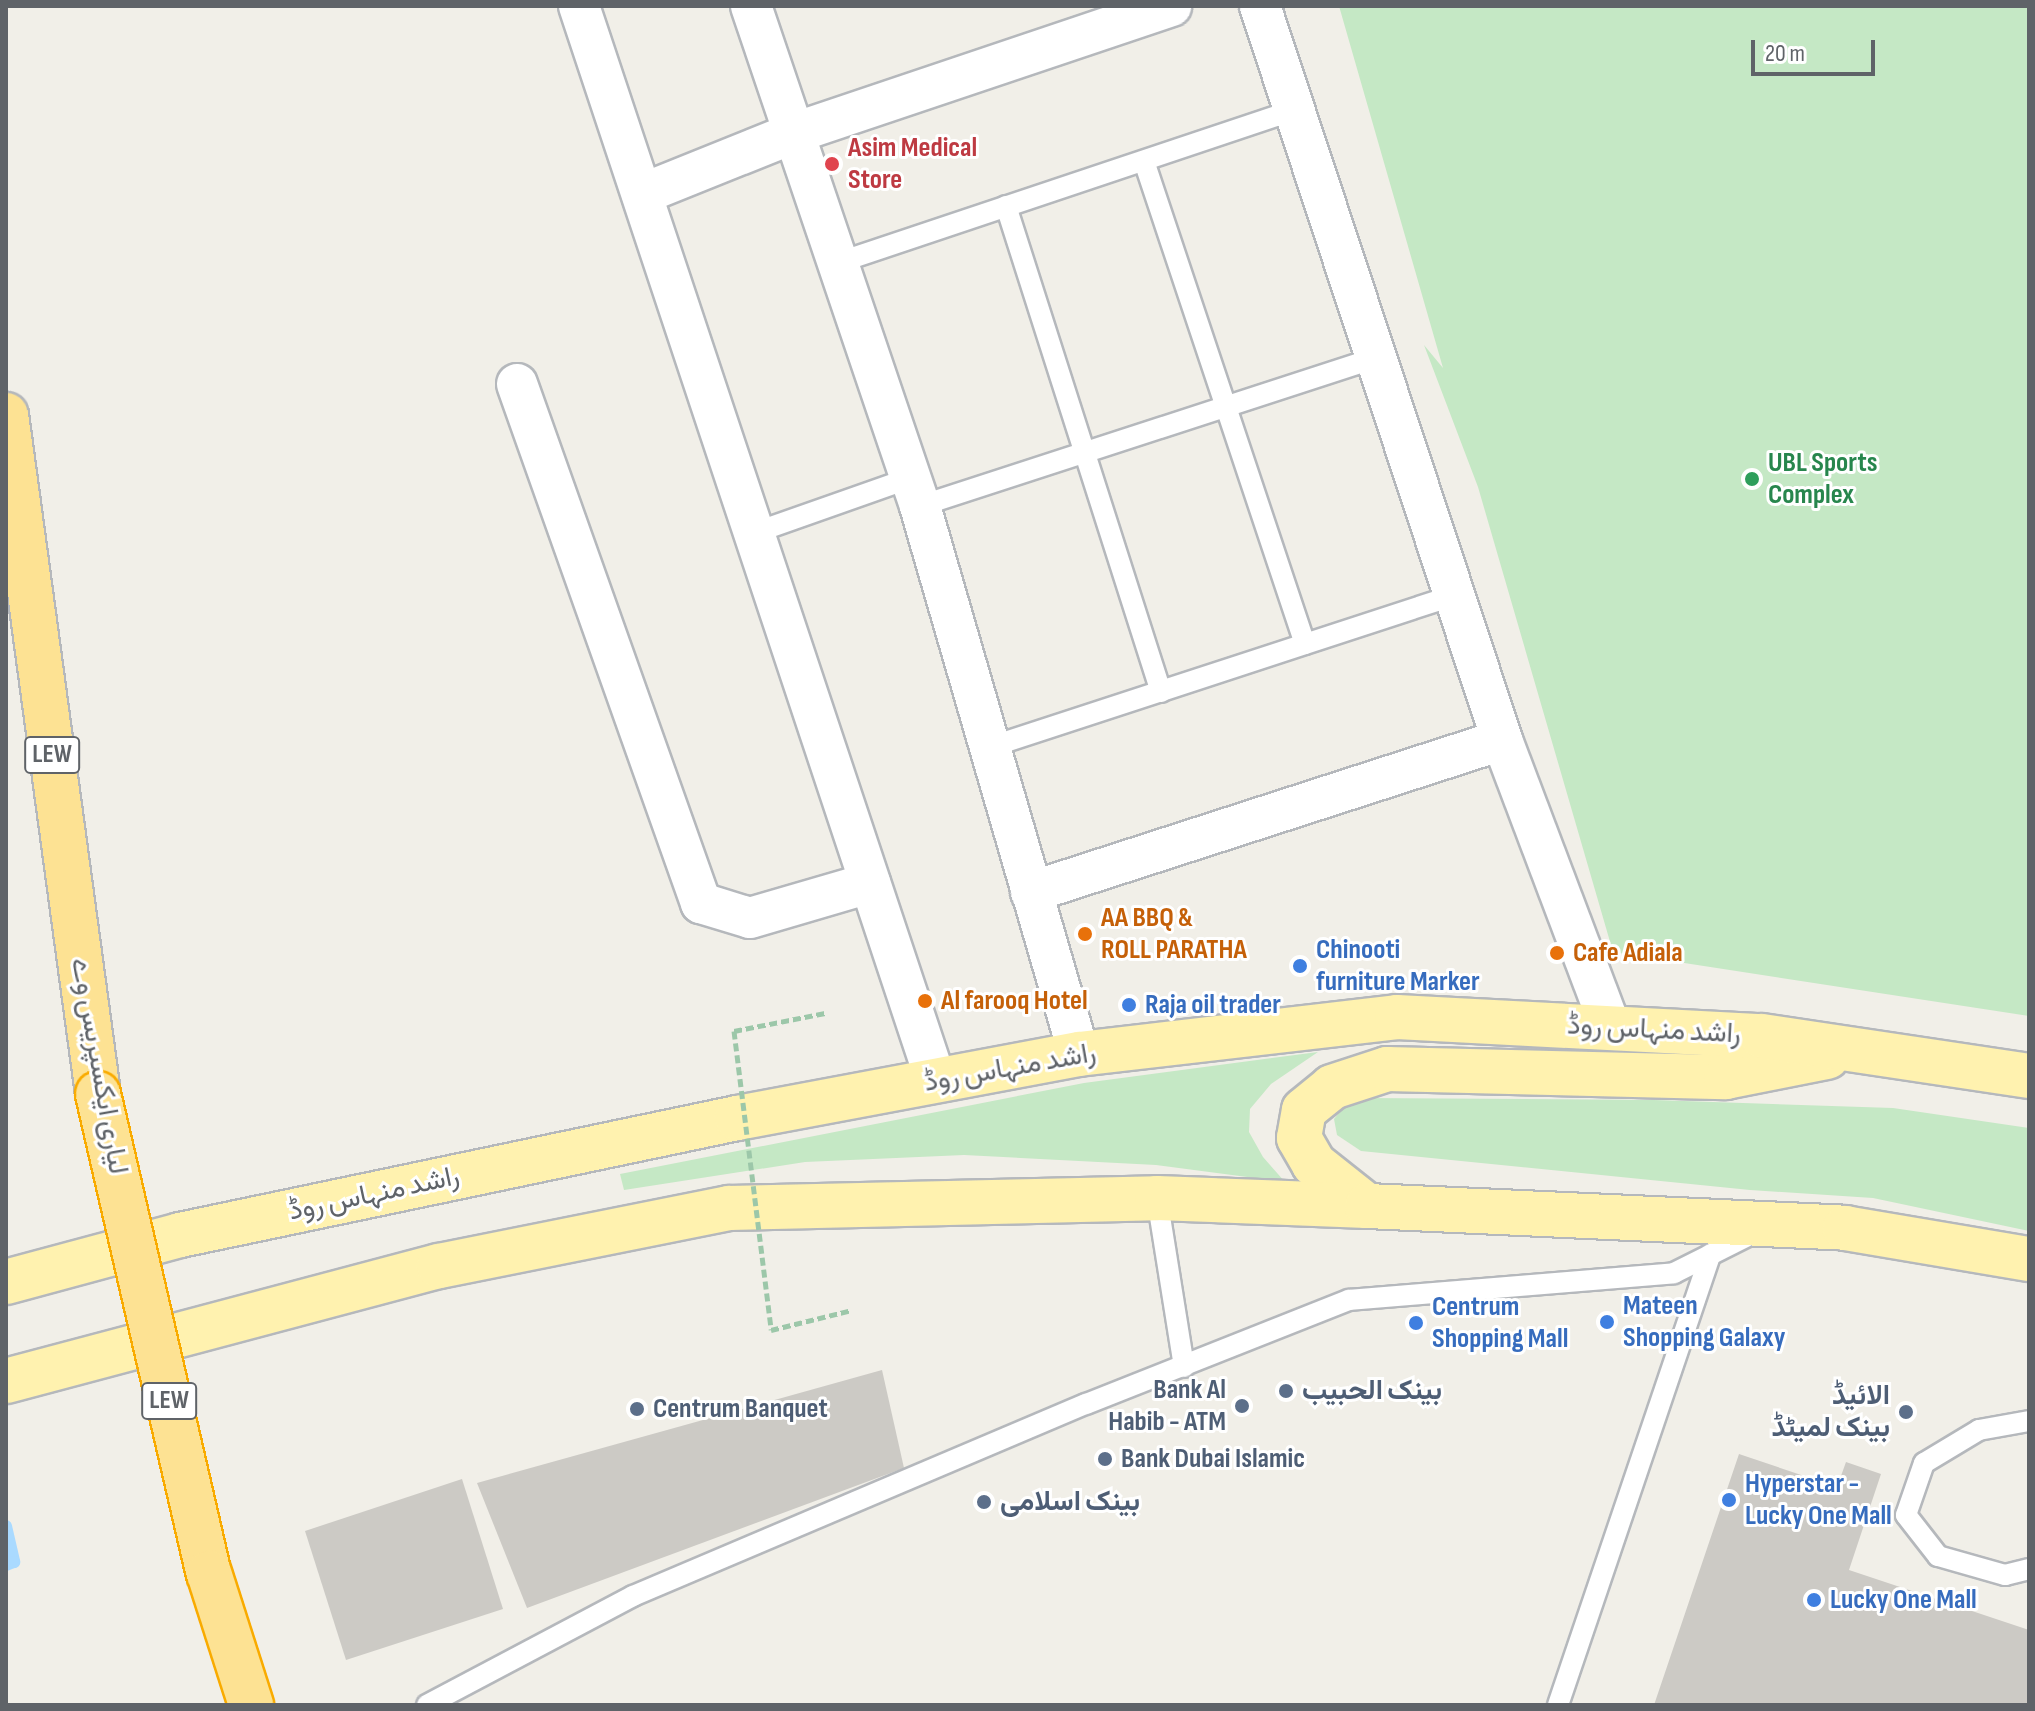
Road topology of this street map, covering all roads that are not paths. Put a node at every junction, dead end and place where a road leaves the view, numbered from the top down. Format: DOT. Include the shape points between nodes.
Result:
graph roads {
  1 [pos="579,6"];
  2 [pos="751,6"];
  3 [pos="1171,6"];
  4 [pos="1260,6"];
  5 [pos="1294,110"];
  6 [pos="794,133"];
  7 [pos="1144,161"];
  8 [pos="642,194"];
  9 [pos="1006,206"];
  10 [pos="837,263"];
  11 [pos="1375,358"];
  12 [pos="517,384"];
  13 [pos="1226,407"];
  14 [pos="6,415"];
  15 [pos="1084,451"];
  16 [pos="915,492"];
  17 [pos="754,533"];
  18 [pos="1454,595"];
  19 [pos="1305,644"];
  20 [pos="1161,692"];
  21 [pos="1502,740"];
  22 [pos="990,747"];
  23 [pos="870,883"];
  24 [pos="1031,892"];
  25 [pos="1610,1026"];
  26 [pos="1861,1051"];
  27 [pos="1079,1054"];
  28 [pos="2029,1076"];
  29 [pos="936,1081"];
  30 [pos="1157,1198"];
  31 [pos="1367,1206"];
  32 [pos="1771,1225"];
  33 [pos="1711,1254"];
  34 [pos="2029,1259"];
  35 [pos="6,1282"];
  36 [pos="1184,1367"];
  37 [pos="6,1381"];
  38 [pos="2029,1421"];
  39 [pos="2029,1569"];
  40 [pos="251,1705"];
  41 [pos="427,1705"];
  42 [pos="1558,1705"];
  1 -- 8 [label="street"];
  2 -- 6 [label="street"];
  3 -- 6 [label="street"];
  4 -- 5 [label="street"];
  5 -- 7 [label="lane"];
  5 -- 11 [label="street"];
  6 -- 8 [label="street"];
  6 -- 10 [label="street"];
  7 -- 9 [label="lane"];
  7 -- 13 [label="lane"];
  8 -- 17 [label="street"];
  9 -- 10 [label="lane"];
  9 -- 15 [label="lane"];
  10 -- 16 [label="street"];
  11 -- 13 [label="lane"];
  11 -- 18 [label="street"];
  12 -- 23 [label="street" via="701,903 750,918"];
  13 -- 15 [label="lane"];
  13 -- 19 [label="lane"];
  14 -- 40 [label="highway, لیاری ایکسپریس وے / LEW, bridge" via="98,1094 209,1573"];
  15 -- 16 [label="lane"];
  15 -- 20 [label="lane"];
  16 -- 17 [label="lane"];
  16 -- 22 [label="street"];
  17 -- 23 [label="street"];
  18 -- 19 [label="lane"];
  18 -- 21 [label="street"];
  19 -- 20 [label="lane"];
  20 -- 22 [label="lane"];
  21 -- 24 [label="street"];
  21 -- 25 [label="street"];
  22 -- 24 [label="street"];
  23 -- 29 [label="street"];
  24 -- 27 [label="street"];
  25 -- 26 [label="main road, راشد منہاس روڈ" via="1762,1036"];
  25 -- 27 [label="main road, راشد منہاس روڈ" via="1397,1017"];
  26 -- 28 [label="main road, راشد منہاس روڈ"];
  26 -- 31 [label="main road" via="1726,1077 1387,1069 1332,1087 1304,1110 1299,1138 1314,1164"];
  27 -- 29 [label="main road, راشد منہاس روڈ"];
  29 -- 35 [label="main road, راشد منہاس روڈ" via="180,1235"];
  30 -- 31 [label="main road"];
  30 -- 36 [label="lane"];
  30 -- 37 [label="main road" via="729,1208 439,1266"];
  31 -- 32 [label="main road"];
  32 -- 33 [label="lane"];
  32 -- 34 [label="main road" via="1845,1228"];
  33 -- 36 [label="lane" via="1674,1273 1349,1300"];
  33 -- 42 [label="lane"];
  36 -- 41 [label="lane" via="633,1596"];
  38 -- 39 [label="lane" via="1979,1430 1924,1463 1906,1515 1938,1556 2005,1575"];
}
